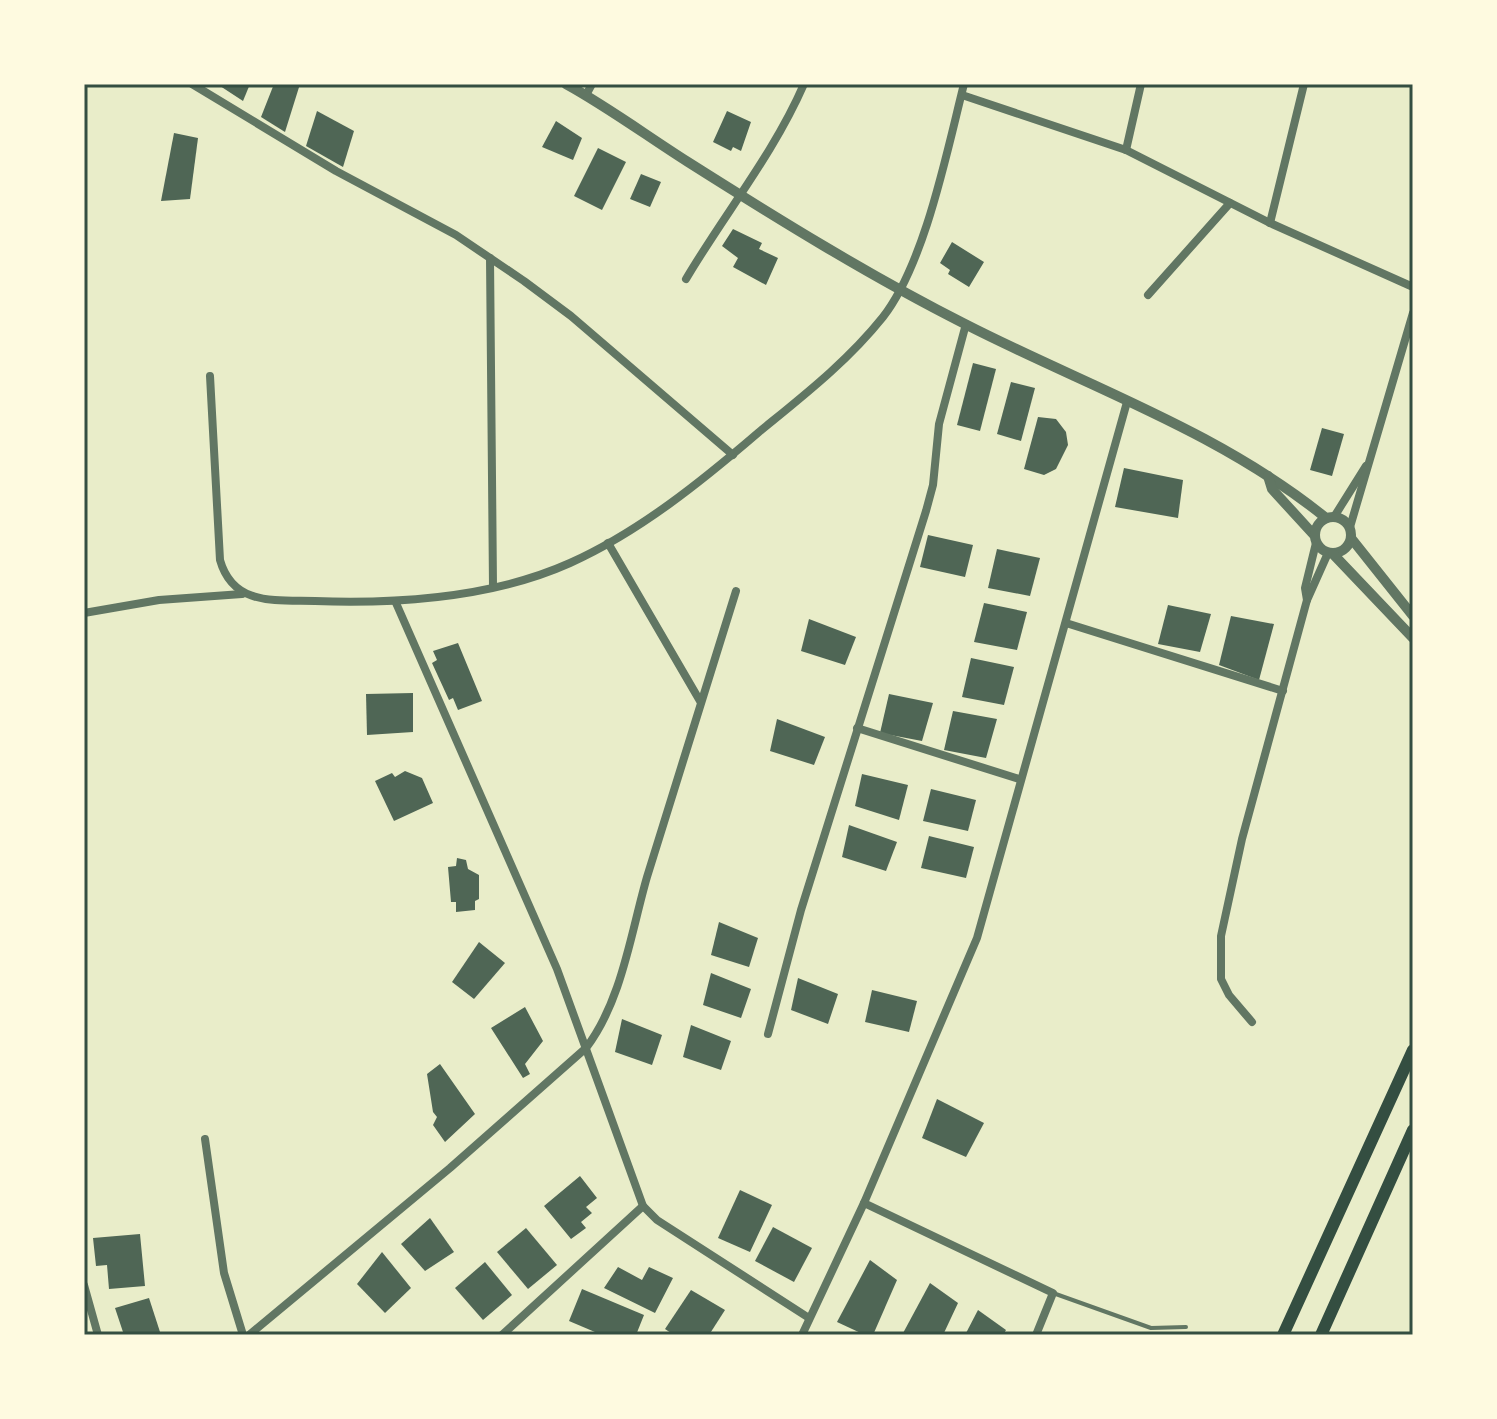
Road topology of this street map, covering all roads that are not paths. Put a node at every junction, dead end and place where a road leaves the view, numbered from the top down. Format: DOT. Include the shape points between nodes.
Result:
graph roads {
  1 [pos="192,84"];
  2 [pos="566,84"];
  3 [pos="592,84"];
  4 [pos="804,84"];
  5 [pos="964,84"];
  6 [pos="1141,84"];
  7 [pos="1304,84"];
  8 [pos="586,95"];
  9 [pos="962,95"];
  10 [pos="1126,150"];
  11 [pos="741,194"];
  12 [pos="1230,203"];
  13 [pos="1270,223"];
  14 [pos="490,258"];
  15 [pos="686,279"];
  16 [pos="1413,287"];
  17 [pos="903,289"];
  18 [pos="1148,295"];
  19 [pos="1413,313"];
  20 [pos="966,324"];
  21 [pos="210,376"];
  22 [pos="1127,402"];
  23 [pos="733,455"];
  24 [pos="1366,465"];
  25 [pos="1268,476"];
  26 [pos="1330,517"];
  27 [pos="1350,533"];
  28 [pos="1315,539"];
  29 [pos="608,543"];
  30 [pos="1330,553"];
  31 [pos="493,586"];
  32 [pos="736,591"];
  33 [pos="243,594"];
  34 [pos="1307,600"];
  35 [pos="396,603"];
  36 [pos="84,613"];
  37 [pos="1413,616"];
  38 [pos="1066,623"];
  39 [pos="1413,638"];
  40 [pos="1283,691"];
  41 [pos="700,701"];
  42 [pos="857,728"];
  43 [pos="1019,779"];
  44 [pos="1252,1022"];
  45 [pos="768,1034"];
  46 [pos="586,1048"];
  47 [pos="1413,1050"];
  48 [pos="1413,1130"];
  49 [pos="205,1139"];
  50 [pos="864,1203"];
  51 [pos="643,1206"];
  52 [pos="84,1285"];
  53 [pos="1053,1293"];
  54 [pos="809,1318"];
  55 [pos="1186,1327"];
  56 [pos="98,1335"];
  57 [pos="243,1335"];
  58 [pos="249,1335"];
  59 [pos="502,1335"];
  60 [pos="802,1335"];
  61 [pos="1036,1335"];
  62 [pos="1283,1335"];
  63 [pos="1321,1335"];
  1 -- 14 [label="street"];
  2 -- 8 [label="street"];
  3 -- 8 [label="street"];
  4 -- 11 [label="street" via="756,176"];
  5 -- 9 [label="street"];
  6 -- 10 [label="street"];
  7 -- 13 [label="street"];
  8 -- 11 [label="street"];
  9 -- 10 [label="street"];
  9 -- 17 [label="street"];
  10 -- 12 [label="street"];
  11 -- 15 [label="street"];
  11 -- 17 [label="street"];
  12 -- 13 [label="street"];
  12 -- 18 [label="street"];
  13 -- 16 [label="street"];
  14 -- 23 [label="street" via="571,316"];
  14 -- 31 [label="street"];
  17 -- 20 [label="street"];
  17 -- 23 [label="street" via="842,363"];
  19 -- 24 [label="street"];
  20 -- 22 [label="street"];
  20 -- 42 [label="street" via="939,424 933,485"];
  21 -- 33 [label="street" via="220,560 231,586"];
  22 -- 25 [label="street" via="1215,443"];
  22 -- 38 [label="street"];
  23 -- 29 [label="street"];
  24 -- 26 [label="street"];
  24 -- 27 [label="street"];
  25 -- 26 [label="street"];
  25 -- 28 [label="street" via="1272,489"];
  26 -- 27 [label="street"];
  26 -- 28 [label="street" via="1317,525"];
  27 -- 30 [label="street" via="1345,549"];
  27 -- 37 [label="street"];
  28 -- 30 [label="street"];
  28 -- 34 [label="street"];
  29 -- 31 [label="street" via="544,573"];
  29 -- 41 [label="street"];
  30 -- 34 [label="street"];
  30 -- 39 [label="street"];
  31 -- 35 [label="street"];
  32 -- 41 [label="street"];
  33 -- 35 [label="street"];
  33 -- 36 [label="street" via="159,600"];
  34 -- 40 [label="street"];
  35 -- 46 [label="street" via="557,969"];
  38 -- 40 [label="street"];
  38 -- 43 [label="street"];
  40 -- 44 [label="street" via="1218,951 1225,989"];
  41 -- 46 [label="street" via="618,979"];
  42 -- 43 [label="street"];
  42 -- 45 [label="street"];
  43 -- 50 [label="street" via="977,938"];
  46 -- 51 [label="street"];
  46 -- 58 [label="street"];
  47 -- 62 [label="main road"];
  48 -- 63 [label="main road"];
  49 -- 57 [label="street" via="224,1273"];
  50 -- 53 [label="street"];
  50 -- 54 [label="street"];
  51 -- 54 [label="street"];
  51 -- 59 [label="street"];
  52 -- 56 [label="street"];
  53 -- 55 [label="lane" via="1151,1328"];
  53 -- 61 [label="street"];
  54 -- 60 [label="street"];
}
